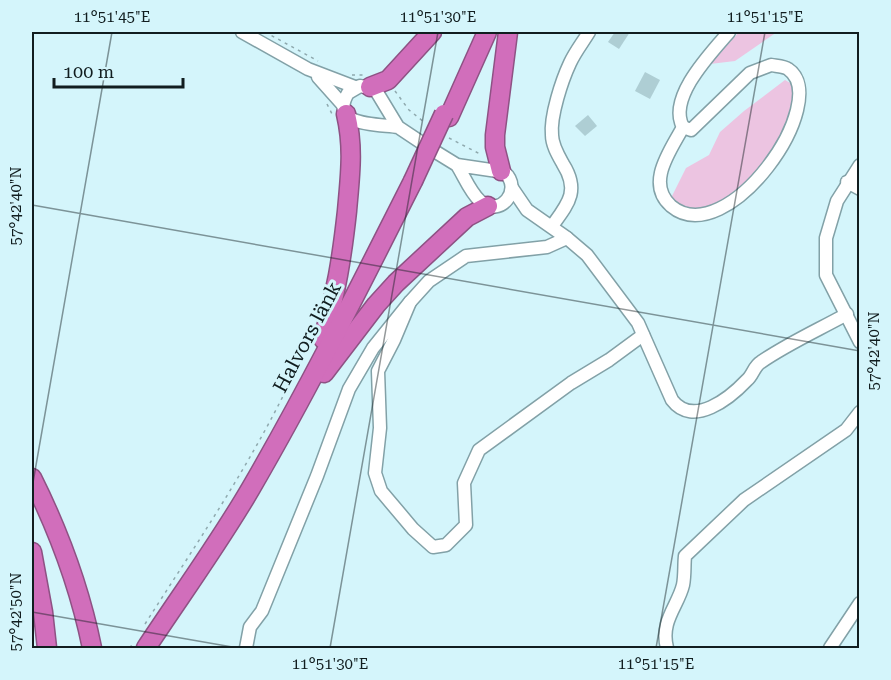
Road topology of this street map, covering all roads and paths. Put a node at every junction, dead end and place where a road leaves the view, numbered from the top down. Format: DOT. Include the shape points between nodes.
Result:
graph roads {
  1 [pos="242,32"];
  2 [pos="265,32"];
  3 [pos="432,32"];
  4 [pos="480,32"];
  5 [pos="487,32"];
  6 [pos="508,32"];
  7 [pos="589,32"];
  8 [pos="729,32"];
  9 [pos="320,62"];
  10 [pos="308,69"];
  11 [pos="347,74"];
  12 [pos="388,80"];
  13 [pos="363,83"];
  14 [pos="328,86"];
  15 [pos="342,114"];
  16 [pos="447,116"];
  17 [pos="428,125"];
  18 [pos="398,127"];
  19 [pos="683,127"];
  20 [pos="446,137"];
  21 [pos="499,164"];
  22 [pos="457,165"];
  23 [pos="860,165"];
  24 [pos="847,182"];
  25 [pos="512,188"];
  26 [pos="860,189"];
  27 [pos="493,206"];
  28 [pos="527,210"];
  29 [pos="552,226"];
  30 [pos="567,238"];
  31 [pos="410,302"];
  32 [pos="847,314"];
  33 [pos="313,332"];
  34 [pos="643,335"];
  35 [pos="860,342"];
  36 [pos="311,386"];
  37 [pos="860,412"];
  38 [pos="32,478"];
  39 [pos="32,552"];
  40 [pos="860,603"];
  41 [pos="140,640"];
  42 [pos="47,648"];
  43 [pos="92,648"];
  44 [pos="130,648"];
  45 [pos="157,648"];
  46 [pos="246,648"];
  47 [pos="667,648"];
  48 [pos="830,648"];
  1 -- 10 [label="street"];
  2 -- 9 [label="path"];
  3 -- 12 [label="highway"];
  4 -- 16 [label="highway, Halvors länk"];
  5 -- 16 [label="highway, Halvors länk"];
  6 -- 21 [label="highway" via="496,126"];
  7 -- 29 [label="street" via="570,63 554,115 555,150 572,189"];
  8 -- 19 [label="street" via="690,82 679,113"];
  10 -- 13 [label="street"];
  10 -- 14 [label="street"];
  11 -- 13 [label="path"];
  12 -- 13 [label="highway"];
  12 -- 17 [label="path" via="409,110"];
  13 -- 15 [label="street" via="348,93"];
  13 -- 18 [label="street" via="379,93"];
  14 -- 15 [label="street"];
  14 -- 15 [label="path" via="324,97"];
  15 -- 18 [label="street" via="361,123"];
  15 -- 36 [label="highway" via="352,147 341,266"];
  16 -- 36 [label="highway, Halvors länk"];
  18 -- 22 [label="street"];
  19 -- 19 [label="street" via="660,176 662,193 672,207 680,210 696,214 716,211 747,190 781,151 796,114 796,77 787,68 771,65 750,73 695,127"];
  20 -- 21 [label="path"];
  21 -- 22 [label="street"];
  21 -- 25 [label="street"];
  22 -- 27 [label="street" via="477,198"];
  23 -- 24 [label="street"];
  24 -- 26 [label="street"];
  24 -- 32 [label="street" via="826,238 826,275"];
  25 -- 27 [label="street" via="510,197"];
  25 -- 28 [label="street"];
  27 -- 28 [label="street"];
  27 -- 36 [label="highway" via="467,217 396,283"];
  28 -- 29 [label="street"];
  29 -- 30 [label="street"];
  30 -- 31 [label="street" via="547,247 466,256 429,281"];
  30 -- 34 [label="street" via="587,255"];
  31 -- 34 [label="street" via="378,371 380,428 375,473 381,491 433,547 446,545 466,525 464,483 478,450"];
  31 -- 46 [label="street" via="374,348 349,389 262,611 250,627"];
  32 -- 34 [label="street" via="758,363 749,379 727,398 701,411 677,407"];
  32 -- 35 [label="street"];
  33 -- 41 [label="path" via="282,401"];
  36 -- 41 [label="highway, Halvors länk" via="216,543"];
  36 -- 45 [label="highway, Halvors länk" via="257,491"];
  37 -- 47 [label="street" via="846,430 744,500 685,556 683,586 666,632"];
  38 -- 43 [label="highway" via="70,564"];
  39 -- 42 [label="highway"];
  40 -- 48 [label="street"];
  41 -- 44 [label="path"];
}
